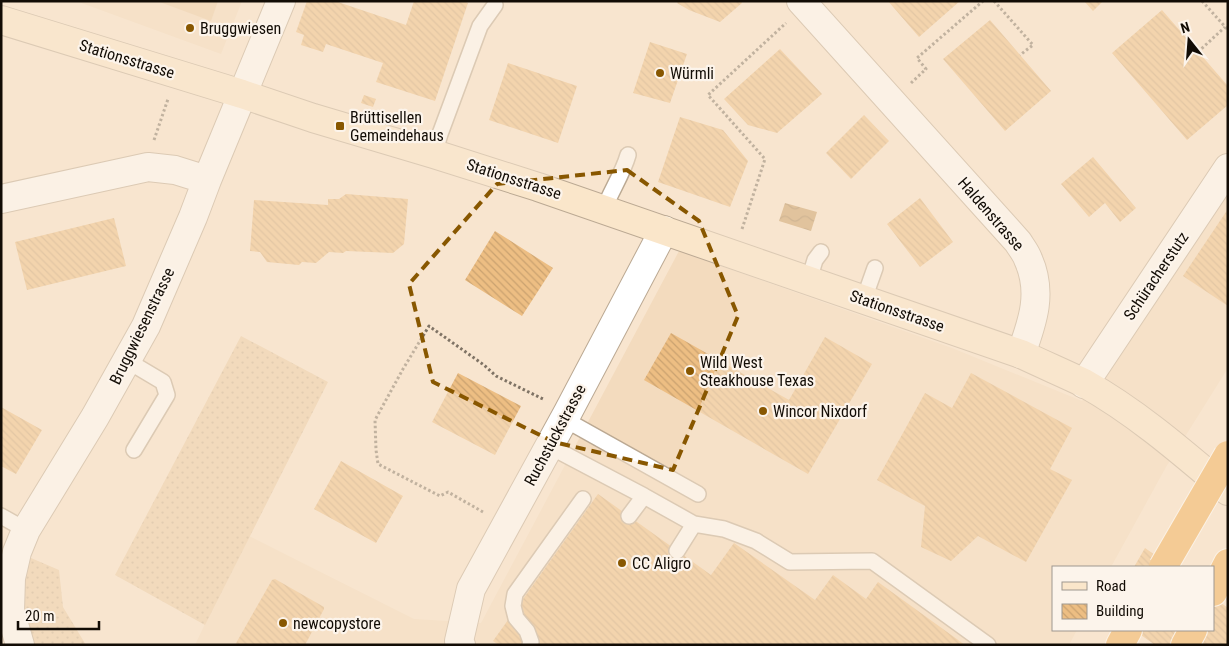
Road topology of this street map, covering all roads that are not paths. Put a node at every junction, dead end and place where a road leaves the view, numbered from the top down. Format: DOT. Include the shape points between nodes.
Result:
graph roads {
  1 [pos="281,1"];
  2 [pos="495,6"];
  3 [pos="794,12"];
  4 [pos="1,20"];
  5 [pos="242,94"];
  6 [pos="434,154"];
  7 [pos="628,155"];
  8 [pos="1228,168"];
  9 [pos="207,180"];
  10 [pos="1,199"];
  11 [pos="604,209"];
  12 [pos="664,230"];
  13 [pos="821,252"];
  14 [pos="875,268"];
  15 [pos="809,280"];
  16 [pos="864,299"];
  17 [pos="1021,354"];
  18 [pos="126,360"];
  19 [pos="1084,384"];
  20 [pos="566,415"];
  21 [pos="549,446"];
  22 [pos="134,450"];
  23 [pos="1228,455"];
  24 [pos="1228,491"];
  25 [pos="698,494"];
  26 [pos="644,496"];
  27 [pos="583,499"];
  28 [pos="1,516"];
  29 [pos="629,516"];
  30 [pos="694,524"];
  31 [pos="26,530"];
  32 [pos="677,551"];
  33 [pos="1228,563"];
  34 [pos="1164,566"];
  35 [pos="1214,590"];
  36 [pos="1127,631"];
  37 [pos="1192,631"];
  38 [pos="20,645"];
  39 [pos="461,645"];
  40 [pos="530,645"];
  41 [pos="988,645"];
  42 [pos="1120,645"];
  43 [pos="1185,645"];
  1 -- 5 [label="street, Bruggwiesenstrasse"];
  2 -- 6 [label="lane" via="480,26"];
  3 -- 17 [label="street, Haldenstrasse" via="1018,242 1034,276 1036,296 1031,328"];
  4 -- 5 [label="street, Stationsstrasse"];
  5 -- 6 [label="street, Stationsstrasse"];
  5 -- 9 [label="street, Bruggwiesenstrasse"];
  6 -- 11 [label="street, Stationsstrasse"];
  7 -- 11 [label="lane"];
  8 -- 19 [label="street, Schüracherstutz"];
  9 -- 10 [label="street" via="176,170 148,167"];
  9 -- 18 [label="street, Bruggwiesenstrasse" via="146,326"];
  11 -- 12 [label="street, Stationsstrasse"];
  12 -- 15 [label="street, Stationsstrasse"];
  12 -- 20 [label="street, Ruchstuckstrasse"];
  13 -- 15 [label="lane"];
  14 -- 16 [label="lane"];
  15 -- 16 [label="street, Stationsstrasse"];
  16 -- 17 [label="street, Stationsstrasse"];
  17 -- 19 [label="street"];
  18 -- 22 [label="lane" via="163,382 167,395"];
  18 -- 31 [label="street, Bruggwiesenstrasse" via="96,417"];
  19 -- 24 [label="street" via="1134,415"];
  20 -- 21 [label="street, Ruchstuckstrasse"];
  20 -- 25 [label="lane"];
  21 -- 26 [label="lane"];
  21 -- 39 [label="street, Ruchstuckstrasse" via="471,589 459,641"];
  23 -- 34 [label="highway, bridge"];
  26 -- 29 [label="lane"];
  26 -- 30 [label="lane"];
  27 -- 40 [label="lane" via="515,594 516,618 528,631"];
  28 -- 31 [label="lane"];
  30 -- 32 [label="lane"];
  30 -- 41 [label="lane" via="724,529 756,541 790,562 872,561"];
  31 -- 38 [label="street, Bruggwiesenstrasse" via="11,578 10,610"];
  33 -- 35 [label="highway"];
  36 -- 42 [label="highway"];
  37 -- 43 [label="highway"];
}
